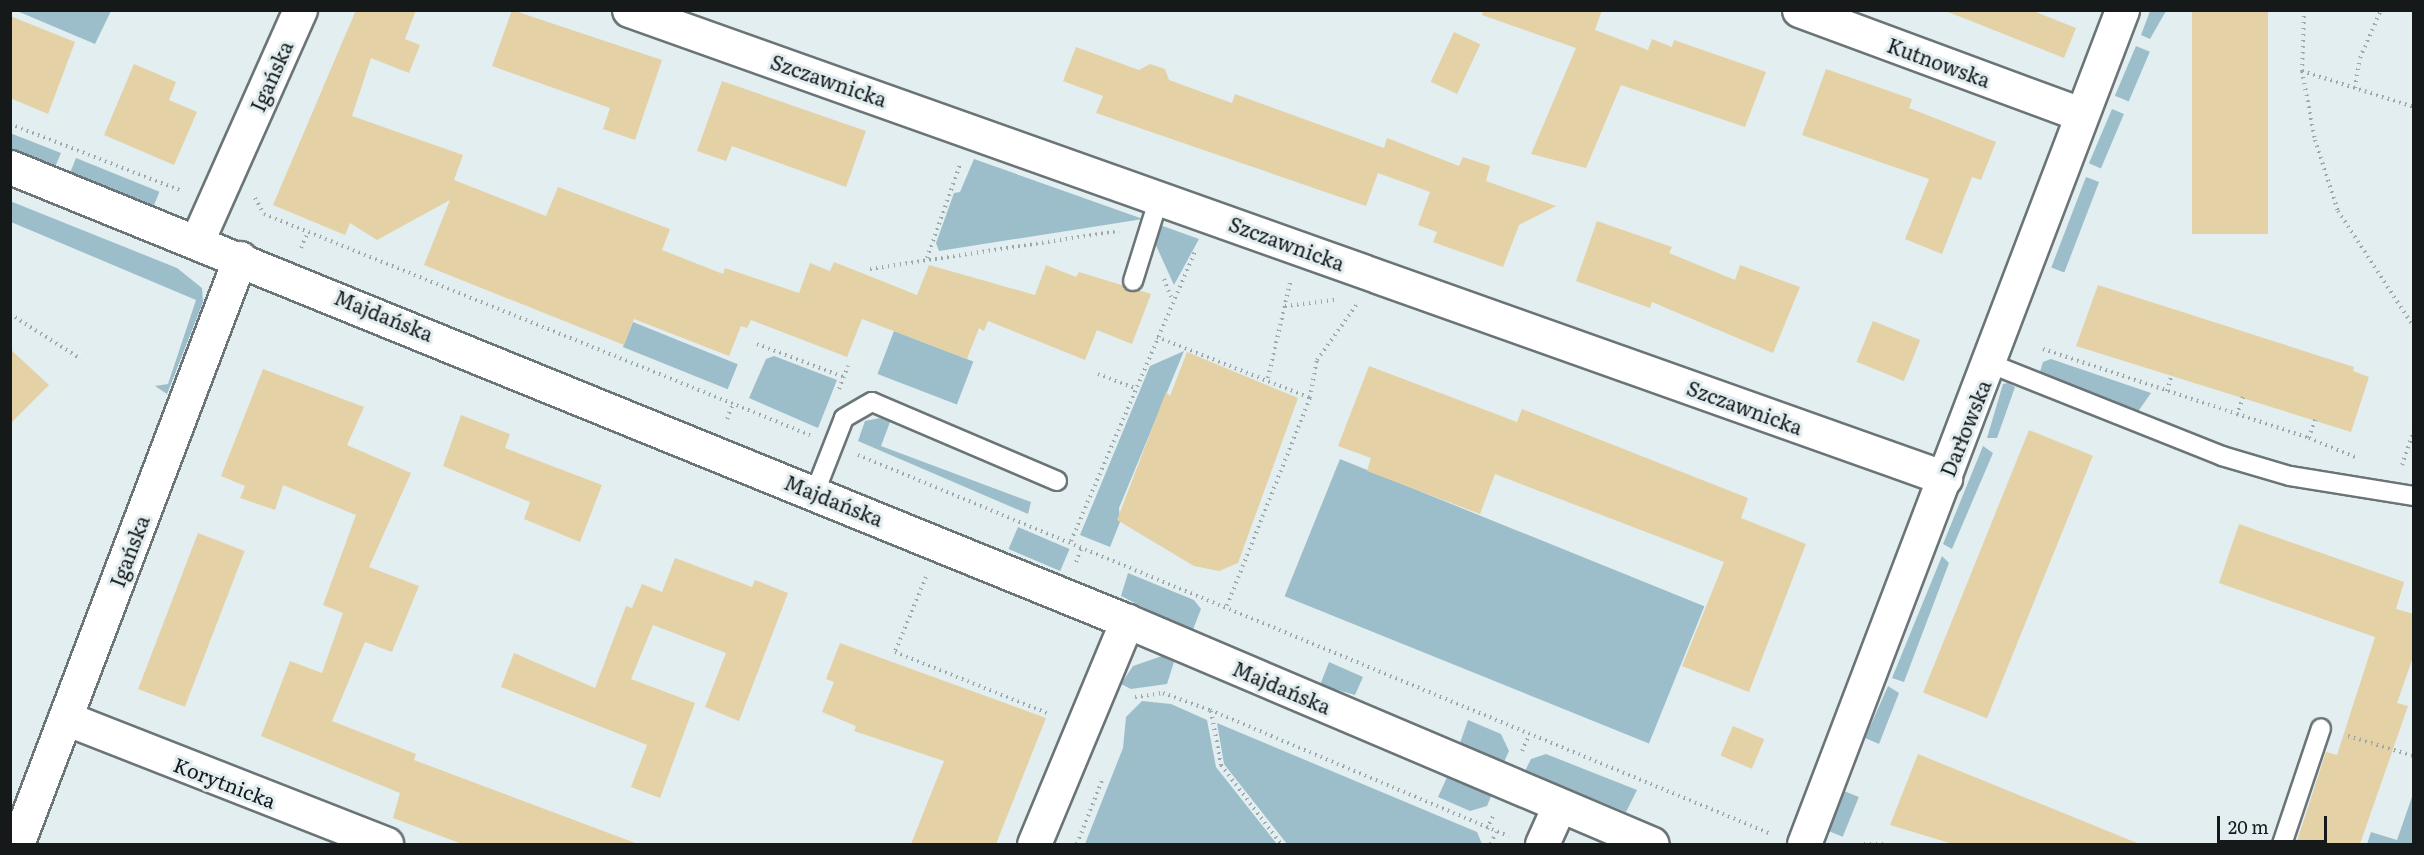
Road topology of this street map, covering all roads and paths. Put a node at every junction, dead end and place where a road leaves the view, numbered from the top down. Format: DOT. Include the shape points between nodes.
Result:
graph roads {
  1 [pos="300,10"];
  2 [pos="629,10"];
  3 [pos="1799,10"];
  4 [pos="2122,10"];
  5 [pos="2304,10"];
  6 [pos="2381,10"];
  7 [pos="2302,71"];
  8 [pos="2355,88"];
  9 [pos="2414,107"];
  10 [pos="2080,114"];
  11 [pos="10,124"];
  12 [pos="961,161"];
  13 [pos="10,167"];
  14 [pos="226,177"];
  15 [pos="1160,195"];
  16 [pos="1150,227"];
  17 [pos="197,241"];
  18 [pos="1198,246"];
  19 [pos="240,258"];
  20 [pos="927,258"];
  21 [pos="870,269"];
  22 [pos="1292,276"];
  23 [pos="1133,281"];
  24 [pos="1285,306"];
  25 [pos="10,315"];
  26 [pos="2414,327"];
  27 [pos="1157,337"];
  28 [pos="757,344"];
  29 [pos="2043,349"];
  30 [pos="81,358"];
  31 [pos="1991,364"];
  32 [pos="1098,374"];
  33 [pos="2172,374"];
  34 [pos="844,377"];
  35 [pos="1268,378"];
  36 [pos="1134,388"];
  37 [pos="2167,391"];
  38 [pos="2243,397"];
  39 [pos="1310,398"];
  40 [pos="2237,414"];
  41 [pos="2315,420"];
  42 [pos="2414,430"];
  43 [pos="2309,438"];
  44 [pos="832,444"];
  45 [pos="2362,463"];
  46 [pos="2399,475"];
  47 [pos="1945,478"];
  48 [pos="1057,481"];
  49 [pos="815,492"];
  50 [pos="2414,496"];
  51 [pos="1071,541"];
  52 [pos="930,565"];
  53 [pos="1227,606"];
  54 [pos="1127,621"];
  55 [pos="1126,702"];
  56 [pos="1210,710"];
  57 [pos="65,718"];
  58 [pos="1060,719"];
  59 [pos="2321,728"];
  60 [pos="2414,756"];
  61 [pos="1559,806"];
  62 [pos="1761,831"];
  63 [pos="1496,832"];
  64 [pos="1529,841"];
  65 [pos="17,844"];
  66 [pos="386,844"];
  67 [pos="1034,844"];
  68 [pos="1281,844"];
  69 [pos="1491,844"];
  70 [pos="1652,844"];
  71 [pos="1804,844"];
  72 [pos="1863,844"];
  73 [pos="1884,844"];
  74 [pos="2282,844"];
  1 -- 14 [label="street, Igańska"];
  2 -- 15 [label="street, Szczawnicka"];
  3 -- 10 [label="street, Kutnowska"];
  4 -- 10 [label="street, Darłowska"];
  5 -- 7 [label="path"];
  6 -- 8 [label="path" via="2360,58"];
  7 -- 8 [label="path"];
  7 -- 26 [label="path" via="2316,140 2338,212"];
  8 -- 9 [label="path"];
  10 -- 31 [label="street, Darłowska"];
  11 -- 14 [label="path" via="180,191 193,191 211,170"];
  12 -- 20 [label="path"];
  13 -- 17 [label="street, Majdańska"];
  14 -- 17 [label="street, Igańska"];
  14 -- 44 [label="path" via="252,193 264,214"];
  15 -- 16 [label="lane"];
  15 -- 47 [label="street, Szczawnicka"];
  16 -- 20 [label="path"];
  16 -- 23 [label="lane"];
  17 -- 19 [label="street, Majdańska"];
  18 -- 27 [label="path"];
  19 -- 49 [label="street, Majdańska"];
  19 -- 57 [label="street, Igańska"];
  20 -- 21 [label="path"];
  22 -- 24 [label="path"];
  24 -- 35 [label="path"];
  24 -- 39 [label="path" via="1358,297 1317,360"];
  25 -- 30 [label="path"];
  27 -- 35 [label="path"];
  27 -- 36 [label="path"];
  28 -- 34 [label="path"];
  29 -- 37 [label="path"];
  31 -- 47 [label="street, Darłowska"];
  31 -- 50 [label="lane" via="2222,456 2290,476"];
  32 -- 36 [label="path"];
  33 -- 37 [label="path"];
  35 -- 39 [label="path"];
  36 -- 51 [label="path"];
  37 -- 40 [label="path"];
  38 -- 40 [label="path"];
  39 -- 53 [label="path"];
  40 -- 43 [label="path"];
  41 -- 43 [label="path"];
  42 -- 46 [label="path"];
  43 -- 45 [label="path" via="2346,451"];
  44 -- 48 [label="lane" via="844,418 872,402"];
  44 -- 49 [label="lane"];
  44 -- 51 [label="path"];
  47 -- 71 [label="street, Darłowska"];
  49 -- 54 [label="street, Majdańska"];
  51 -- 53 [label="path"];
  52 -- 58 [label="path" via="895,652"];
  53 -- 62 [label="path"];
  54 -- 61 [label="street, Majdańska"];
  54 -- 67 [label="street"];
  55 -- 56 [label="path" via="1163,693"];
  56 -- 63 [label="path"];
  56 -- 68 [label="path" via="1221,765"];
  57 -- 65 [label="street, Igańska"];
  57 -- 66 [label="street, Korytnicka"];
  59 -- 60 [label="path"];
  59 -- 74 [label="lane"];
  61 -- 64 [label="street"];
  61 -- 70 [label="street, Majdańska"];
  63 -- 64 [label="path"];
  63 -- 69 [label="path"];
  72 -- 73 [label="path"];
}
